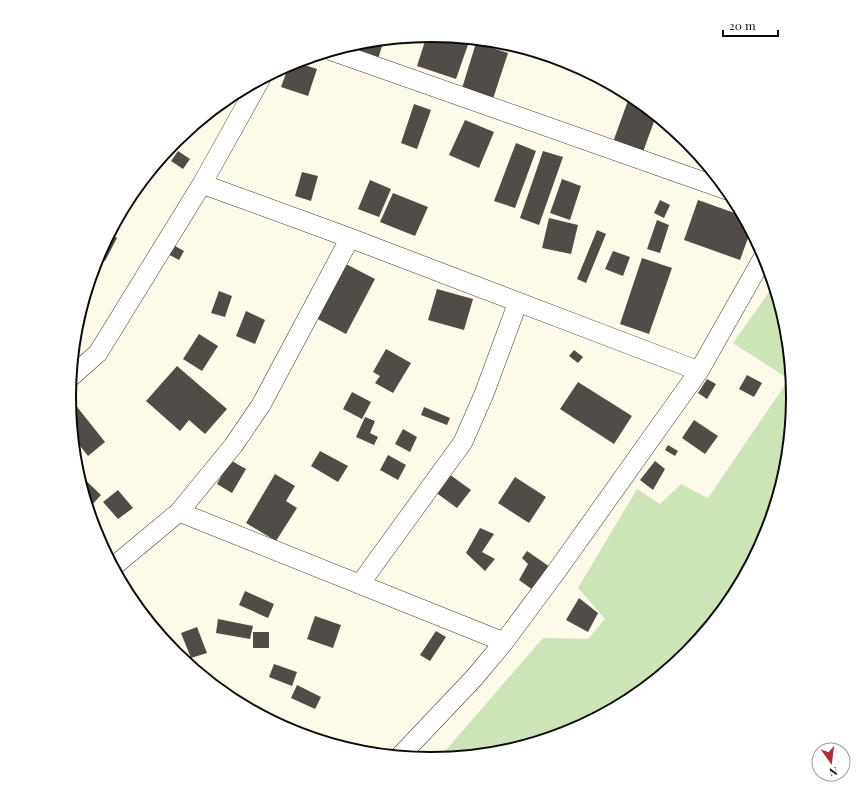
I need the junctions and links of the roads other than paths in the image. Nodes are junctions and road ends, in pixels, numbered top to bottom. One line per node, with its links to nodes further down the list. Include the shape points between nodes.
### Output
1 (340, 54): 4 (street)
2 (255, 90): 3 (street)
3 (202, 184): 5 (street); 9 (street, via 98,353)
4 (717, 186)
5 (350, 238): 7 (street); 10 (street, via 261,405 233,446)
6 (760, 263): 8 (street)
7 (518, 302): 8 (street); 12 (street, via 463,442)
8 (698, 370): 13 (street)
9 (77, 371)
10 (179, 512): 11 (street); 12 (street)
11 (118, 563)
12 (360, 584): 13 (street)
13 (504, 642): 14 (street, via 474,678)
14 (405, 751)

